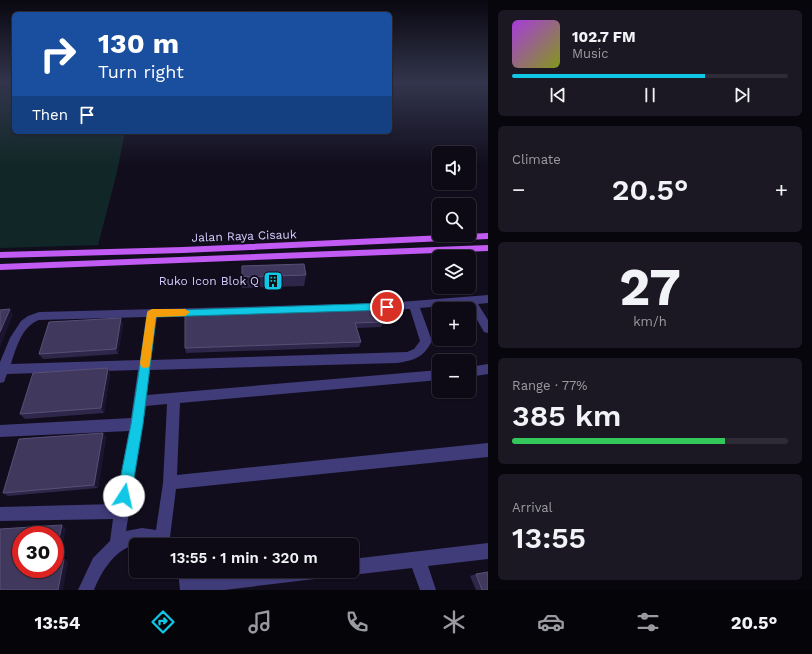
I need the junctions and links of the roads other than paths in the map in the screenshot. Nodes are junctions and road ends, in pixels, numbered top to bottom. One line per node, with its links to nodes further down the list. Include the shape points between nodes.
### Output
1 (488, 236): 3 (main road, Jalan Raya Cisauk, via 98,254)
2 (488, 248): 4 (main road, Jalan Raya Cisauk)
3 (0, 255)
4 (0, 267)
5 (488, 299): 6 (street)
6 (471, 301): 7 (street); 9 (street)
7 (414, 305): 8 (street); 10 (street, via 426,341 422,351 411,356)
8 (152, 313): 10 (street); 13 (street, via 33,316 20,328)
9 (488, 329)
10 (145, 364): 13 (street); 16 (street)
11 (488, 369): 12 (street)
12 (476, 371)
13 (2, 373)
14 (432, 376): 15 (street)
15 (174, 398): 16 (street); 20 (street)
16 (140, 401): 17 (street)
17 (137, 424): 18 (street); 21 (street)
18 (0, 431)
19 (488, 450): 20 (street)
20 (170, 483): 26 (street)
21 (121, 511): 22 (street); 27 (street)
22 (0, 514)
23 (129, 538): 27 (street)
24 (130, 538): 25 (street)
25 (154, 538)
26 (166, 538)
27 (117, 544): 33 (street, via 103,557)
28 (488, 551): 29 (street)
29 (418, 559): 30 (street); 34 (street)
30 (359, 566)
31 (234, 578): 32 (street)
32 (187, 582)
33 (86, 590)
34 (428, 590)

